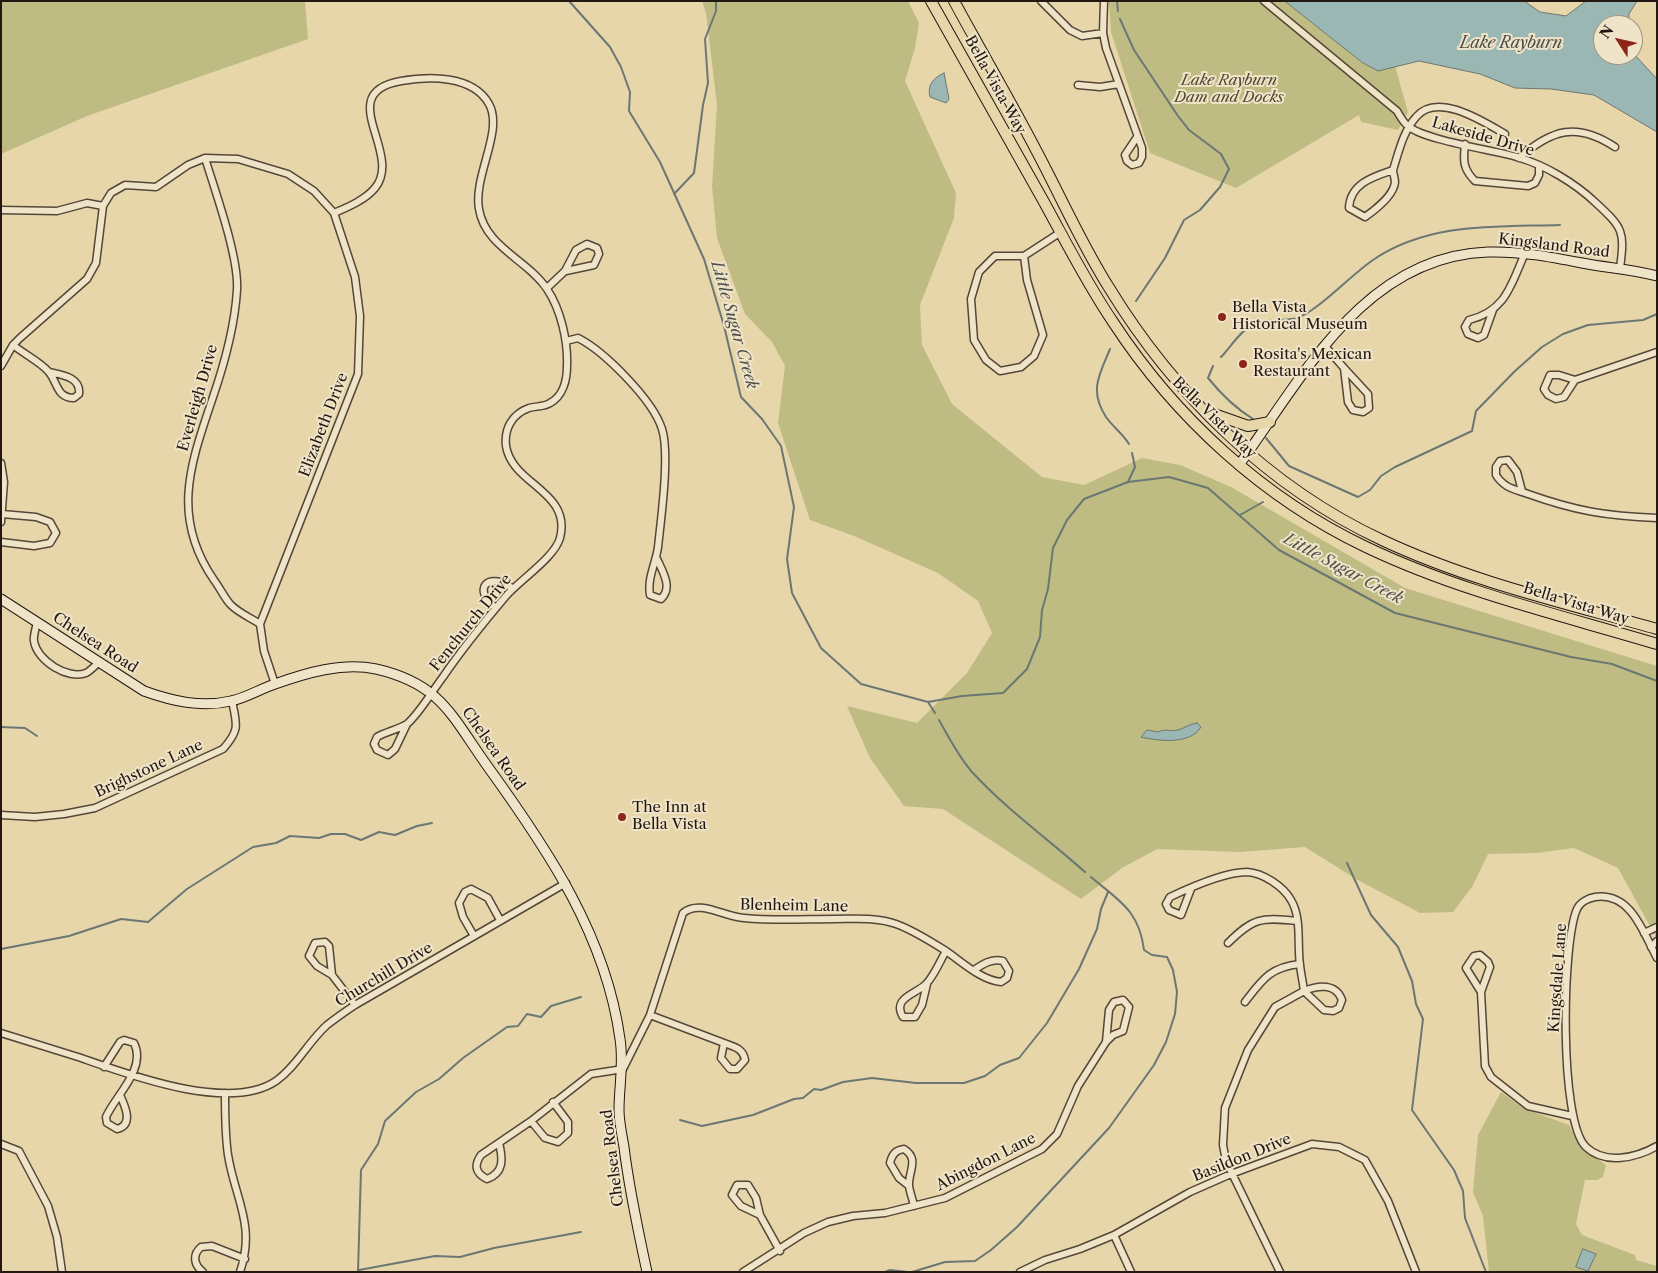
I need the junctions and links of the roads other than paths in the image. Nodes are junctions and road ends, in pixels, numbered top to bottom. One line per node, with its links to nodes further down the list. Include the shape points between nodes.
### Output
1 (931, 1): 21 (main road, Bella Vista Way)
2 (954, 1): 37 (main road, Bella Vista Way, via 1107,285 1154,353)
3 (1041, 1): 6 (street, via 1070,30 1082,36)
4 (1104, 1): 6 (street)
5 (1264, 1): 9 (street, Lakeside Drive, via 1397,111)
6 (1103, 33): 7 (street)
7 (1119, 84): 8 (street, via 1100,88); 11 (street)
8 (1078, 85)
9 (1409, 127): 10 (street, via 1423,110 1449,108 1476,117); 12 (street, Lakeside Drive, via 1430,136); 17 (street, via 1400,144)
10 (1505, 134)
11 (1137, 137)
12 (1465, 144): 15 (street, Lakeside Drive); 16 (street, via 1464,170 1475,181 1528,186 1535,183)
13 (1615, 147): 15 (street, via 1587,132 1571,131 1543,140)
14 (205, 158): 18 (street, via 156,188 126,185 111,194); 20 (street, Elizabeth Drive, via 252,162 288,174 314,191); 51 (street, Everleigh Drive, via 231,248 237,288 215,388 195,452 188,503 200,558 231,605)
15 (1519, 158): 16 (street, Lakeside Drive)
16 (1539, 166): 24 (street, Lakeside Drive, via 1577,187 1614,221 1624,241)
17 (1393, 170): 17 (street, via 1395,183 1392,191 1373,212 1365,217 1348,208 1349,197 1354,190 1374,176)
18 (103, 206): 19 (street, via 88,203 57,211); 31 (street, via 96,263 88,279)
19 (1, 210)
20 (334, 213): 27 (street, Fenchurch Drive, via 354,204 376,187 381,173 380,152 369,109 372,96 381,86 414,79 458,81 475,88 489,102 494,119 479,187 479,209 487,230 506,252); 51 (street, Elizabeth Drive, via 355,277 360,316 358,374)
21 (1061, 232): 23 (street); 41 (main road, Bella Vista Way, via 1134,354 1188,417)
22 (1526, 254): 24 (street, Kingsland Road); 28 (street, via 1507,294); 30 (street, Kingsland Road, via 1487,252 1447,258 1424,266 1380,291)
23 (1024, 256): 23 (street, via 995,256 979,272 971,299 974,340 986,360 1000,371 1021,368 1034,356 1043,335 1027,280)
24 (1620, 268): 26 (street, Kingsland Road)
25 (565, 271): 25 (street, via 594,265 599,254 596,248 587,244 576,250); 27 (street)
26 (1657, 276)
27 (547, 288): 29 (street, Fenchurch Drive, via 559,314)
28 (1493, 310): 28 (street, via 1469,320 1465,327 1468,334 1478,338 1484,335)
29 (566, 341): 46 (street, via 578,338 605,356 651,409 662,429 664,460); 47 (street, Fenchurch Drive, via 567,374 559,396 549,404 519,413 510,421 506,433 508,452 518,467 552,499 562,524 560,540 550,554)
30 (1324, 345): 34 (street); 38 (street, Kingsland Road)
31 (13, 346): 33 (street); 35 (street)
32 (1657, 352): 36 (street)
33 (1, 366)
34 (1344, 368): 34 (street, via 1368,394 1369,408 1364,412 1353,410 1348,402)
35 (49, 372): 35 (street, via 58,391 67,398 79,394 80,387 75,380)
36 (1575, 380): 36 (street, via 1550,375 1544,389 1556,399 1564,397)
37 (1203, 410): 38 (main road, via 1248,426); 39 (main road, Bella Vista Way)
38 (1270, 422): 39 (street, Kingsland Road)
39 (1248, 452): 41 (street, Kingsland Road); 52 (main road, Bella Vista Way, via 1331,514 1381,540 1460,572)
40 (1, 463): 43 (street, via 4,482)
41 (1239, 465): 53 (main road, Bella Vista Way, via 1324,524 1365,547 1416,569)
42 (1522, 491): 42 (street, via 1514,466 1508,460 1500,461 1496,466 1500,483); 44 (street, via 1602,515)
43 (2, 518): 45 (street, via 36,517 50,522 56,533 50,543 34,546)
44 (1657, 518)
45 (1, 542)
46 (657, 559): 46 (street, via 667,588 661,599 650,595 649,588)
47 (512, 588): 49 (street, Fenchurch Drive); 49 (street, via 501,580 493,580 486,585 486,600)
48 (1, 599): 50 (street, Chelsea Road)
49 (496, 608): 56 (street, Fenchurch Drive)
50 (37, 622): 54 (street, Chelsea Road); 54 (street, via 34,641 39,653 54,667 71,674 86,673)
51 (260, 624): 55 (street, Elizabeth Drive, via 264,651)
52 (1657, 629)
53 (1657, 644)
54 (98, 663): 57 (street, Chelsea Road, via 144,691 169,701 204,704)
55 (275, 684): 56 (street, Chelsea Road, via 342,666 374,669); 57 (street, Chelsea Road)
56 (432, 692): 58 (street, Fenchurch Drive); 60 (street, Chelsea Road, via 519,809)
57 (232, 701): 59 (street, Brighstone Lane, via 237,724 235,736 223,750 95,808 35,817)
58 (406, 724): 58 (street, via 377,737 376,750 388,755 395,749)
59 (1, 815)
60 (566, 883): 62 (street, Churchill Drive); 85 (street, Chelsea Road, via 595,945 610,991)
61 (1191, 889): 63 (street, via 1246,872 1261,875 1279,886 1292,900)
62 (500, 920): 66 (street, Churchill Drive); 66 (street, via 488,898 471,889 465,892 459,903)
63 (1297, 921): 68 (street, via 1274,918 1254,921); 72 (street)
64 (1657, 927): 65 (street)
65 (1644, 933): 69 (street, Kingsdale Lane); 90 (street, Kingsdale Lane, via 1634,914 1622,902 1606,895 1589,898 1578,908 1569,958 1565,1024)
66 (474, 936): 79 (street, Churchill Drive)
67 (1657, 942): 69 (street)
68 (1228, 944)
69 (1651, 946): 71 (street, Kingsdale Lane)
70 (946, 951): 73 (street, Blenheim Lane); 75 (street); 80 (street, Blenheim Lane, via 894,923 871,919 734,918 691,907 683,913 678,926)
71 (1657, 958)
72 (1300, 964): 76 (street); 78 (street, via 1284,966 1265,976)
73 (974, 970): 73 (street, Blenheim Lane, via 1002,982 1009,971 997,959)
74 (332, 976): 74 (street, via 329,946 325,942 315,943 309,956); 79 (street)
75 (927, 984): 75 (street, via 904,999 899,1011 903,1017 915,1017 918,1013)
76 (1304, 991): 76 (street, via 1316,986 1334,989 1342,1000 1333,1012 1324,1010); 95 (street, via 1275,1007 1260,1027 1238,1074 1225,1108 1223,1126 1222,1145)
77 (1481, 992): 77 (street, via 1466,968 1474,956 1480,955 1490,967); 90 (street, via 1485,1066 1491,1077 1528,1106)
78 (1245, 1002)
79 (355, 1005): 87 (street, Churchill Drive, via 326,1026 275,1082 253,1091)
80 (650, 1015): 83 (street); 85 (street, Blenheim Lane)
81 (1, 1033): 84 (street, Churchill Drive)
82 (1106, 1042): 82 (street, Abingdon Lane, via 1109,1010 1114,1002 1122,1000 1129,1007 1123,1031); 97 (street, Abingdon Lane, via 1078,1086 1057,1134 1049,1143 970,1187)
83 (724, 1043): 83 (street, via 721,1058 730,1069 737,1069 745,1060 744,1053)
84 (104, 1067): 86 (street, Churchill Drive); 86 (street, via 116,1046 124,1040 130,1041 137,1049)
85 (623, 1069): 89 (street, via 591,1074); 105 (street, Chelsea Road, via 619,1110 630,1196)
86 (132, 1075): 87 (street, Churchill Drive, via 196,1091); 88 (street)
87 (226, 1093): 101 (street, via 228,1155 247,1229)
88 (120, 1095): 88 (street, via 106,1117 107,1124 117,1129 126,1123 127,1116)
89 (553, 1102): 91 (street); 91 (street, via 568,1122 568,1133 558,1142 545,1138)
90 (1572, 1116): 94 (street, Kingsdale Lane, via 1576,1133 1585,1147 1598,1156 1625,1158)
91 (531, 1121): 92 (street)
92 (499, 1143): 92 (street, via 476,1161 478,1173 486,1179 498,1174 501,1168 503,1159)
93 (1, 1144): 102 (street, via 19,1151 48,1206)
94 (1657, 1146)
95 (1231, 1174): 99 (street, Basildon Drive, via 1190,1192); 109 (street); 110 (street, Basildon Drive, via 1312,1144 1350,1151 1365,1160 1375,1176 1402,1232)
96 (909, 1186): 96 (street, via 914,1167 909,1152 904,1148 892,1157 890,1163 899,1178); 97 (street)
97 (914, 1206): 100 (street, Abingdon Lane, via 828,1222 804,1233)
98 (760, 1215): 98 (street, via 756,1198 748,1185 737,1185 732,1195 734,1200); 100 (street)
99 (1114, 1235): 107 (street, Basildon Drive); 108 (street)
100 (780, 1251): 106 (street, Abingdon Lane)
101 (244, 1259): 103 (street, via 212,1246 201,1247 194,1260); 104 (street)
102 (62, 1272)
103 (203, 1272)
104 (240, 1272)
105 (647, 1272)
106 (744, 1272)
107 (1020, 1272)
108 (1131, 1272)
109 (1280, 1272)
110 (1416, 1272)

